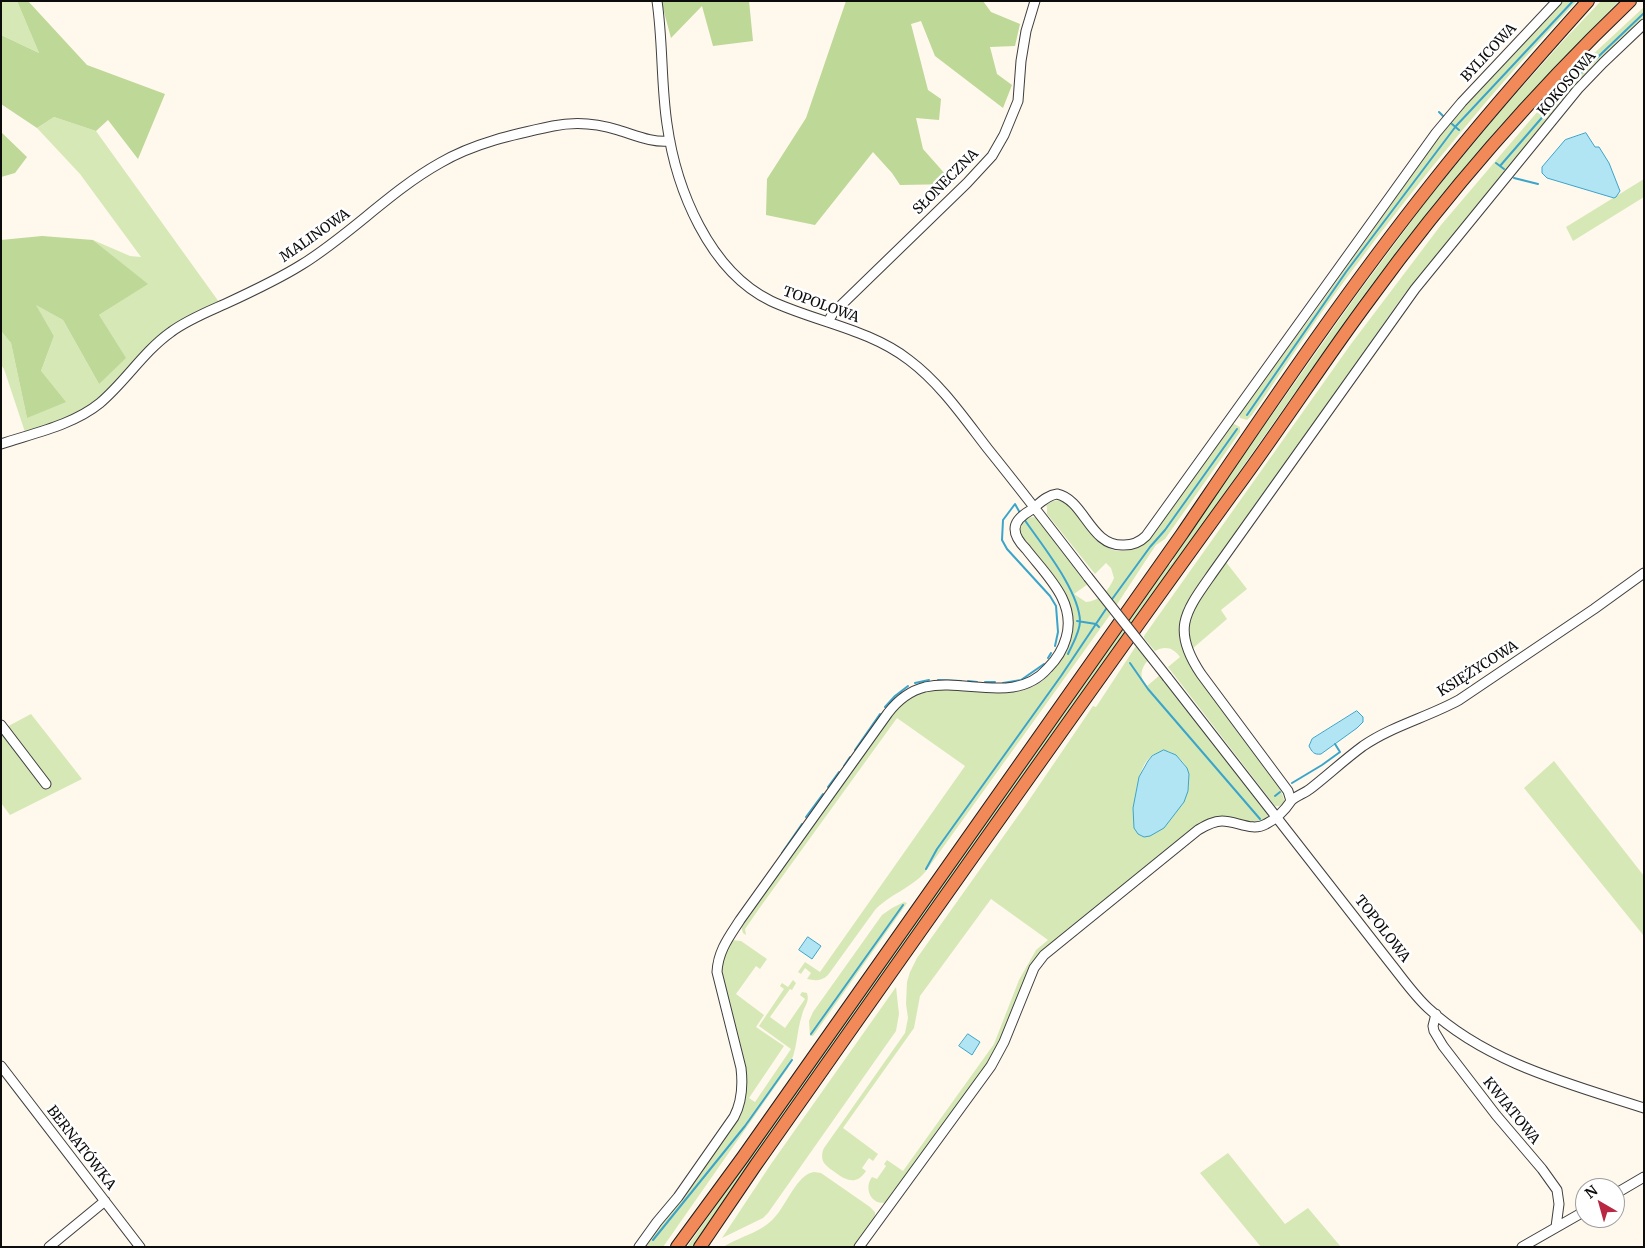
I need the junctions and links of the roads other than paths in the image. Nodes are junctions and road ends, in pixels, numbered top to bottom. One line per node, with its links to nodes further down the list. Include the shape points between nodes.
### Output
1 (657, 1): 7 (street, TOPOLOWA)
2 (1035, 1): 8 (street, SŁONECZNA, via 1026,31 1018,101 992,156 833,313)
3 (1557, 1): 10 (street, BYLICOWA, via 1444,122 1146,536 1127,545 1108,542 1068,499 1060,495 1052,495)
4 (1588, 1): 27 (highway, via 1437,177 1351,292)
5 (1630, 1): 28 (highway, via 1479,160 1370,298)
6 (1644, 24): 14 (street, KOKOSOWA, via 1586,80 1397,313 1188,610 1184,634 1190,656 1288,791)
7 (670, 141): 8 (street, TOPOLOWA, via 695,217 730,271 770,301); 9 (street, MALINOWA, via 655,141 600,125 572,123 506,138 458,154 416,178 302,264 178,326 91,409 62,423)
8 (828, 322): 10 (street, TOPOLOWA, via 882,344 917,366 951,401)
9 (1, 444)
10 (1034, 508): 15 (street, TOPOLOWA, bridge); 26 (street, via 1018,520 1015,532 1064,600 1068,626 1060,651 1046,670 1020,686 931,686 914,690 901,698 740,920 722,949 717,972 741,1068 740,1106)
11 (1644, 573): 14 (street, KSIĘŻYCOWA, via 1459,700 1370,742)
12 (1, 725): 13 (street)
13 (46, 784)
14 (1291, 800): 15 (street, KSIĘŻYCOWA)
15 (1276, 817): 16 (street, TOPOLOWA, via 1391,964); 29 (street, via 1259,827 1222,821 1204,827 1044,956 1034,968 991,1066)
16 (1436, 1014): 18 (street, TOPOLOWA, via 1470,1039 1518,1064); 23 (street, KWIATOWA, via 1432,1026 1443,1046 1557,1190)
17 (1, 1066): 21 (street, BERNATÓWKA)
18 (1644, 1108)
19 (1644, 1177): 20 (street)
20 (1625, 1188)
21 (105, 1201): 24 (street); 25 (street, BERNATÓWKA)
22 (1575, 1217): 23 (street)
23 (1556, 1227): 30 (street)
24 (49, 1247)
25 (140, 1247)
26 (639, 1247)
27 (677, 1247)
28 (700, 1247)
29 (859, 1247)
30 (1522, 1247)

